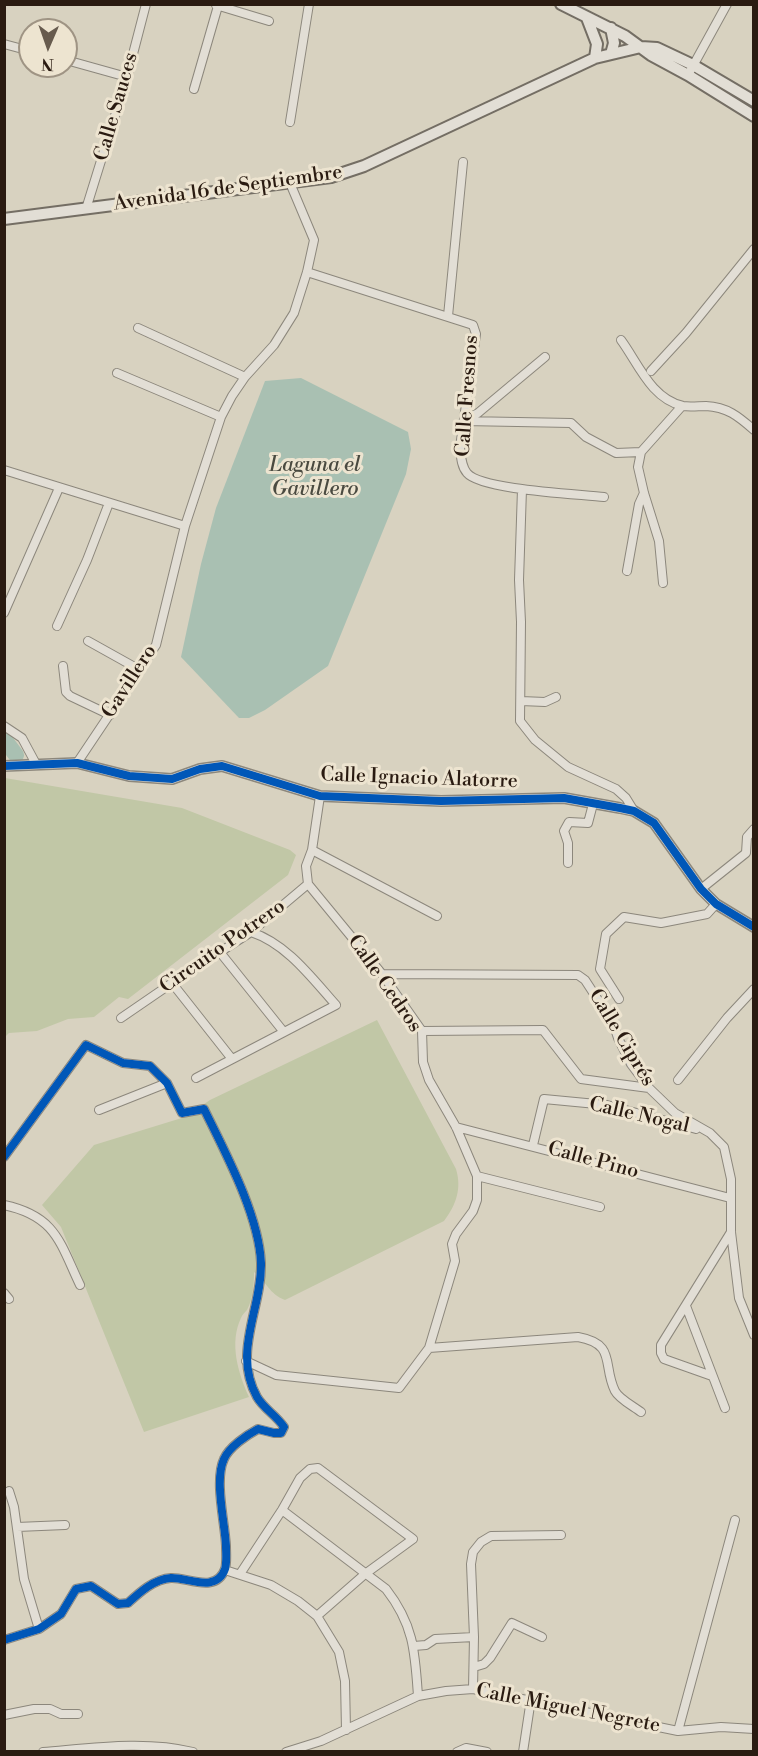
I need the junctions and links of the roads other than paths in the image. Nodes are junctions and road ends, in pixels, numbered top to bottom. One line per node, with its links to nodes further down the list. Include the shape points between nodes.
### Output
1 (146, 4): 14 (street, Calle Sauces)
2 (309, 4): 18 (street)
3 (561, 4): 6 (main road)
4 (727, 4): 13 (street)
5 (216, 5): 7 (street); 15 (street)
6 (587, 18): 8 (main road); 11 (main road, via 597,44)
7 (269, 21)
8 (611, 28): 9 (main road); 10 (main road)
9 (641, 47): 10 (main road, Avenida 16 de Septiembre); 13 (main road, via 657,48)
10 (611, 54): 11 (main road, Avenida 16 de Septiembre)
11 (596, 58): 20 (main road, Avenida 16 de Septiembre, via 364,166 331,177)
12 (78, 63): 14 (street)
13 (690, 70): 16 (main road); 17 (main road)
14 (127, 77): 21 (street, Calle Sauces)
15 (195, 89)
16 (753, 101)
17 (753, 116)
18 (290, 122)
19 (463, 162): 25 (street)
20 (290, 183): 21 (main road, Avenida 16 de Septiembre); 24 (street, Gavillero, via 314,240)
21 (86, 209): 22 (main road, Avenida 16 de Septiembre)
22 (4, 219)
23 (753, 249): 29 (street)
24 (307, 272): 25 (street, Calle Fresnos); 31 (street, Gavillero, via 294,313 274,345)
25 (448, 316): 34 (street, Calle Fresnos, via 476,329)
26 (138, 328): 31 (street)
27 (621, 340): 32 (street, via 643,376 664,397)
28 (545, 357): 34 (street)
29 (651, 371)
30 (117, 373): 33 (street)
31 (245, 377): 33 (street, Gavillero)
32 (682, 406): 35 (street, via 726,408); 36 (street)
33 (221, 417): 43 (street, Gavillero)
34 (464, 421): 36 (street, via 571,423 586,437 616,453); 39 (street, Calle Fresnos, via 460,447 466,473 483,482)
35 (753, 430)
36 (641, 452): 40 (street, via 638,467)
37 (5, 471): 38 (street)
38 (59, 488): 42 (street); 46 (street)
39 (522, 489): 41 (street, Calle Fresnos); 52 (street)
40 (644, 493): 44 (street); 45 (street, via 659,541)
41 (604, 497)
42 (109, 503): 43 (street); 47 (street)
43 (185, 525): 50 (street, Gavillero, via 159,637)
44 (627, 571)
45 (663, 583)
46 (4, 613)
47 (57, 626)
48 (88, 641): 50 (street)
49 (63, 666): 53 (street, via 66,692)
50 (140, 670): 53 (street, Gavillero)
51 (556, 697): 52 (street, via 545,702)
52 (521, 701): 60 (street, via 520,721 535,740 568,767 616,789)
53 (110, 715): 55 (street, Gavillero)
54 (4, 726): 56 (street, via 22,738)
55 (77, 763): 56 (street, Calle Ignacio Alatorre); 58 (street, Calle Ignacio Alatorre, via 129,776 172,779 222,766)
56 (36, 764): 57 (street, Calle Ignacio Alatorre)
57 (4, 766)
58 (320, 796): 59 (street, Calle Ignacio Alatorre, via 441,801 564,798); 62 (street)
59 (593, 804): 60 (street, Calle Ignacio Alatorre); 63 (street, via 588,823 569,822 564,831)
60 (634, 811): 65 (street, Calle Ignacio Alatorre, via 654,823)
61 (753, 829): 65 (street, via 747,837 746,853)
62 (312, 850): 64 (street, via 306,866); 67 (street)
63 (568, 863)
64 (308, 884): 69 (street, Circuito Potrero); 71 (street, Calle Cedros)
65 (701, 889): 66 (street, Calle Ignacio Alatorre)
66 (716, 904): 68 (street, Calle Ignacio Alatorre); 74 (street, via 708,914 661,923 624,917 606,934 600,969)
67 (437, 915)
68 (753, 927)
69 (251, 932): 70 (street, Circuito Potrero); 76 (street, via 267,937 295,959 336,1005)
70 (219, 951): 72 (street, Circuito Potrero); 76 (street)
71 (382, 974): 77 (street, Calle Cedros); 82 (street, Calle Ciprés, via 578,975 614,1023 623,1049)
72 (172, 983): 75 (street, Circuito Potrero); 78 (street)
73 (753, 989): 80 (street)
74 (619, 999)
75 (121, 1018)
76 (283, 1031): 78 (street)
77 (422, 1031): 82 (street, Calle Nogal, via 543,1030 581,1079); 84 (street, Calle Cedros, via 423,1062 429,1080)
78 (232, 1059): 79 (street)
79 (196, 1078)
80 (678, 1080)
81 (167, 1083): 83 (street); 87 (street, via 150,1066 123,1063 86,1045); 97 (street, via 182,1113 204,1109 234,1171 257,1235 261,1263)
82 (649, 1088): 85 (street, Calle Ciprés, via 675,1113)
83 (99, 1110)
84 (456, 1127): 86 (street, Calle Pino); 88 (street, Calle Cedros)
85 (710, 1133): 86 (street, Calle Nogal, via 607,1106 544,1099); 89 (street, Calle Ciprés, via 724,1148 729,1163)
86 (533, 1145): 89 (street, Calle Pino)
87 (4, 1156)
88 (477, 1176): 91 (street); 96 (street, via 477,1200 452,1244 454,1261)
89 (730, 1198): 92 (street, Calle Ciprés)
90 (4, 1205): 93 (street, via 31,1212 48,1224)
91 (600, 1207)
92 (731, 1232): 94 (street); 95 (street, Calle Ciprés, via 739,1298)
93 (80, 1286)
94 (686, 1306): 98 (street); 98 (street, via 665,1337 661,1353 670,1363)
95 (753, 1335)
96 (429, 1348): 97 (street, via 403,1385 394,1389 276,1375); 100 (street, via 578,1337 594,1340 606,1353 616,1394)
97 (246, 1360): 107 (street, via 255,1395 284,1427 281,1433 258,1429 244,1437 224,1459 221,1480)
98 (712, 1376): 99 (street)
99 (725, 1408)
100 (641, 1412)
101 (9, 1491): 105 (street)
102 (282, 1510): 108 (street); 109 (street); 109 (street, via 300,1478 310,1469 318,1468 413,1539)
103 (735, 1520): 124 (street)
104 (65, 1525): 105 (street)
105 (17, 1527): 111 (street, via 24,1579)
106 (561, 1535): 112 (street, via 491,1536 481,1542 473,1552 471,1564)
107 (225, 1570): 108 (street); 111 (street, via 219,1578 206,1583 171,1578 145,1588 128,1603 118,1604 92,1586 76,1589 61,1614)
108 (240, 1574): 110 (street, via 271,1585)
109 (365, 1574): 110 (street); 115 (street, via 386,1589 399,1605)
110 (317, 1616): 123 (street, via 339,1652 345,1681)
111 (39, 1629): 114 (street)
112 (474, 1636): 115 (street, via 435,1639); 116 (street)
113 (542, 1637): 116 (street, via 512,1623 490,1658)
114 (4, 1640)
115 (414, 1646): 118 (street)
116 (474, 1667): 117 (street)
117 (473, 1689): 118 (street, Calle Miguel Negrete); 119 (street, Calle Miguel Negrete)
118 (418, 1696): 123 (street, Calle Miguel Negrete)
119 (531, 1700): 124 (street, Calle Miguel Negrete); 130 (street)
120 (78, 1714): 121 (street, via 34,1709)
121 (4, 1715)
122 (753, 1729): 124 (street, Calle Miguel Negrete)
123 (346, 1730): 127 (street, Calle Miguel Negrete)
124 (678, 1731)
125 (43, 1752): 126 (street, via 168,1746)
126 (193, 1752)
127 (286, 1752)
128 (457, 1752): 129 (street, via 466,1748)
129 (488, 1752)
130 (523, 1752)

